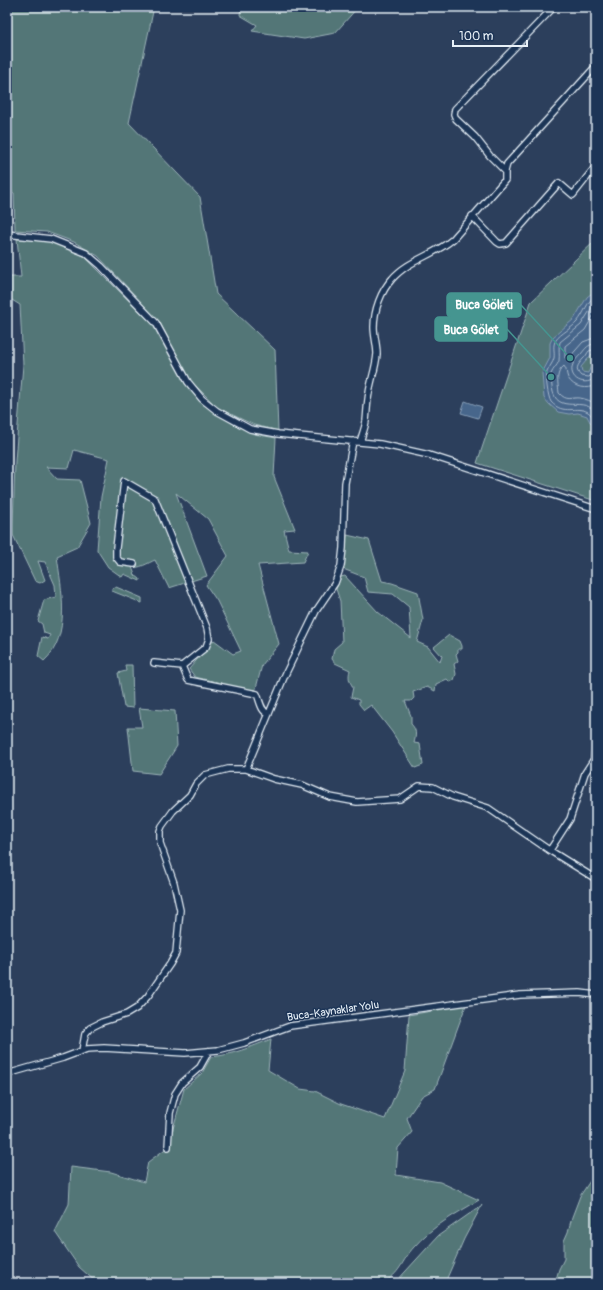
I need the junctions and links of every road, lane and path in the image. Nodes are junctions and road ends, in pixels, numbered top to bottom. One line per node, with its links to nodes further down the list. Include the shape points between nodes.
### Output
1 (552, 10): 4 (street, via 454,112 456,119)
2 (596, 66): 4 (street, via 507,164)
3 (596, 166): 5 (street, via 573,195 559,183 504,244 497,242)
4 (505, 171): 5 (street, via 505,180)
5 (472, 216): 8 (street, via 444,247 405,267 393,277 380,297 374,327 377,355 366,422)
6 (7, 234): 7 (street, via 51,239 86,253 156,323 188,382 202,399 217,411 250,429)
7 (353, 441): 8 (street); 13 (street, via 345,483 341,566 335,583 316,611)
8 (360, 442): 9 (street, via 429,455)
9 (596, 509)
10 (134, 564): 12 (street, via 120,562 116,557 124,481 155,499 207,628 209,639 206,647)
11 (154, 663): 12 (street)
12 (182, 666): 13 (street, via 188,680 257,694 263,710)
13 (269, 714): 15 (street)
14 (596, 739): 16 (street, via 594,759 585,773 570,819)
15 (246, 769): 16 (street, via 302,785 330,797 357,802 400,799 419,786 433,788 488,808); 19 (street, via 228,769 205,775 196,784 190,796 162,826 160,843 180,910 176,953 148,996 137,1008 90,1028 85,1034)
16 (550, 850): 17 (street)
17 (596, 880)
18 (596, 995): 20 (street, Buca-Kaynaklar Yolu, via 520,995 290,1026 244,1043)
19 (82, 1051): 20 (street, Buca-Kaynaklar Yolu, via 104,1048 185,1053); 21 (street, Buca-Kaynaklar Yolu)
20 (209, 1051): 22 (street, via 200,1067 182,1083 175,1094 170,1113)
21 (7, 1074)
22 (168, 1147)

